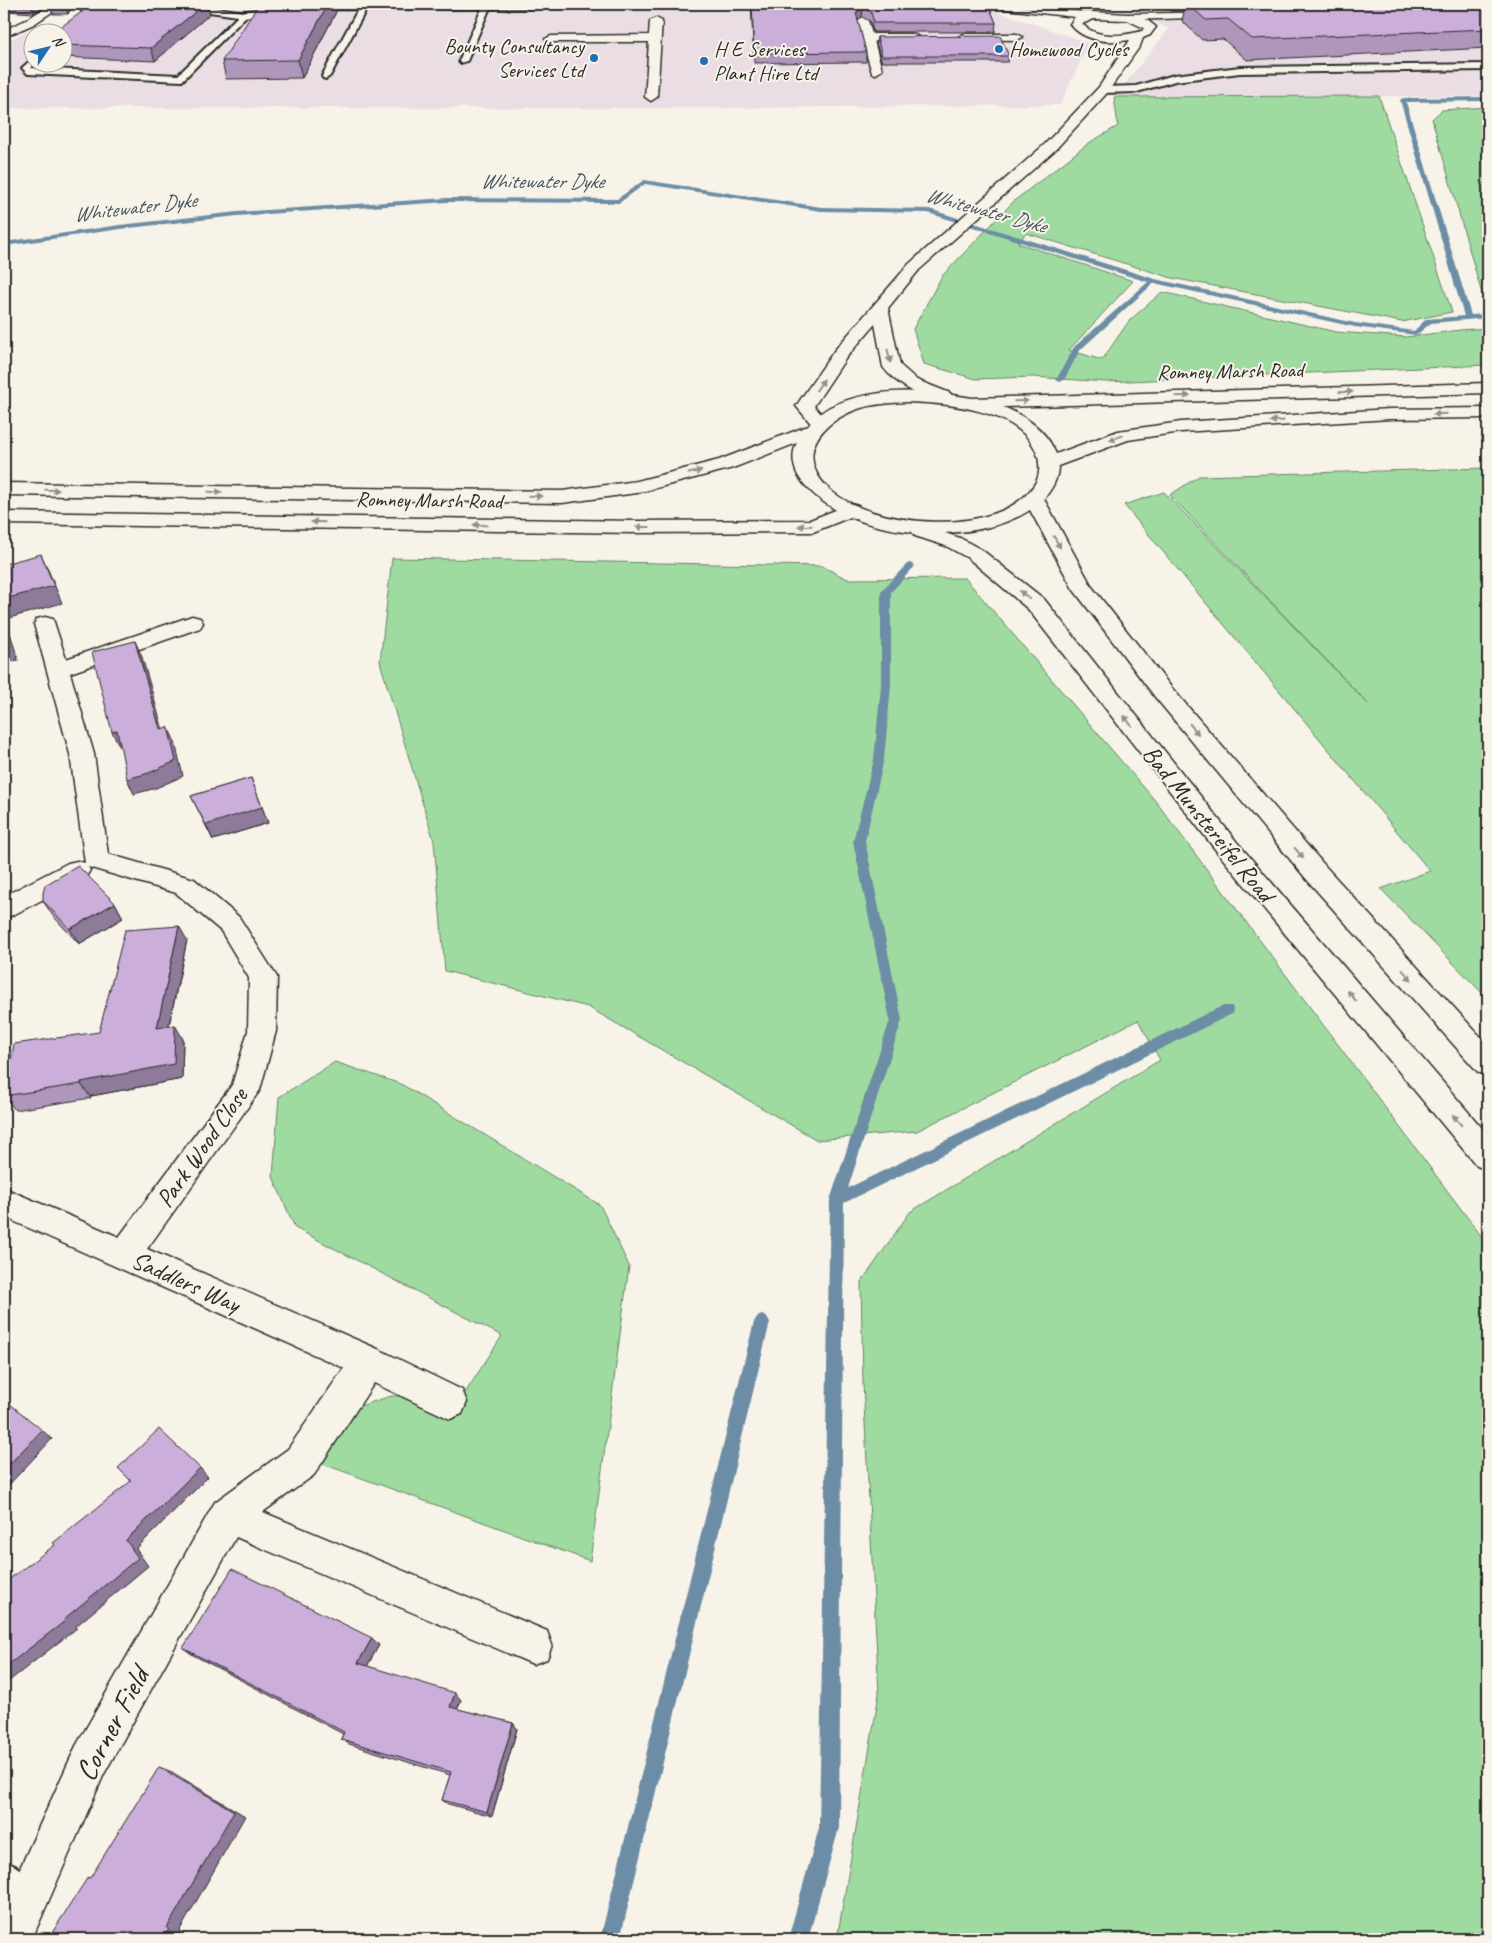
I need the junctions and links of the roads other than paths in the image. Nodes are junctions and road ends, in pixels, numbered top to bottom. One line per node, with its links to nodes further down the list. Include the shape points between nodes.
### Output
1 (58, 4): 19 (street)
2 (194, 4): 12 (lane, via 191,7)
3 (556, 4): 7 (street); 8 (street)
4 (687, 4): 8 (street)
5 (437, 5): 6 (street); 10 (street)
6 (472, 5): 7 (street)
7 (487, 5): 29 (lane)
8 (658, 5): 25 (street)
9 (1002, 5): 14 (street); 18 (street)
10 (364, 6): 12 (street, via 296,7); 33 (lane)
11 (861, 6): 26 (street)
12 (244, 14): 32 (lane, via 180,79)
13 (1234, 14): 15 (street)
14 (1091, 16): 16 (street); 18 (street, via 1080,19 1076,24)
15 (1195, 16): 16 (street); 17 (street)
16 (1128, 17): 17 (street)
17 (1150, 27): 21 (street)
18 (1080, 30): 20 (street)
19 (4, 34)
20 (1095, 36): 21 (street); 28 (street, via 1107,42)
21 (1138, 36): 28 (street, via 1134,46)
22 (927, 37): 26 (street)
23 (957, 37): 24 (street)
24 (1017, 37)
25 (655, 38): 27 (street); 35 (street)
26 (867, 38): 31 (street)
27 (551, 39)
28 (1116, 57): 34 (street)
29 (463, 61)
30 (1488, 67): 34 (lane, via 1240,70 1174,78 1137,89)
31 (876, 70)
32 (47, 72)
33 (326, 76)
34 (1103, 90): 36 (street, via 1050,147 914,267)
35 (651, 97)
36 (880, 308): 38 (street, one-way to 38, via 892,367 911,384); 41 (street, one-way to 36, via 805,406 840,355)
37 (1488, 388): 39 (street, Romney Marsh Road, one-way to 37)
38 (944, 397): 39 (street); 41 (street, Romney Marsh Road, via 880,398 852,405 828,416)
39 (972, 403): 42 (street, via 1002,413 1026,427 1042,444)
40 (1488, 413): 42 (street, Romney Marsh Road, one-way to 42, via 1390,414 1181,427 1124,435)
41 (816, 427): 43 (street, Romney Marsh Road, one-way to 41, via 562,497 637,487 726,464); 45 (street, via 802,451 805,472 822,493)
42 (1050, 463): 44 (street, via 1047,482)
43 (4, 489)
44 (1034, 500): 47 (street, via 1010,514 979,523 942,528); 53 (street, Bad Munstereifel Road, one-way to 53, via 1083,589 1163,692 1317,874)
45 (851, 510): 46 (street, Romney Marsh Road, one-way to 46, via 813,526 636,527); 47 (street)
46 (4, 518)
47 (903, 525): 54 (street, Bad Munstereifel Road, one-way to 47, via 1227,847 1036,604 975,554 953,542)
48 (192, 623): 50 (street)
49 (45, 624): 50 (street)
50 (58, 669): 51 (street, via 82,754)
51 (96, 860): 52 (street); 56 (street, Park Wood Close, via 185,886 230,924 263,977 262,1031 245,1090)
52 (4, 908)
53 (1488, 1064)
54 (1488, 1157)
55 (4, 1202): 56 (street, Saddlers Way)
56 (125, 1254): 57 (street, Saddlers Way)
57 (368, 1362): 58 (street, Saddlers Way); 59 (street, Corner Field, via 301,1462)
58 (450, 1402)
59 (228, 1515): 60 (street); 61 (street, Corner Field)
60 (533, 1645)
61 (17, 1886): 62 (street, Corner Field)
62 (10, 1939)

